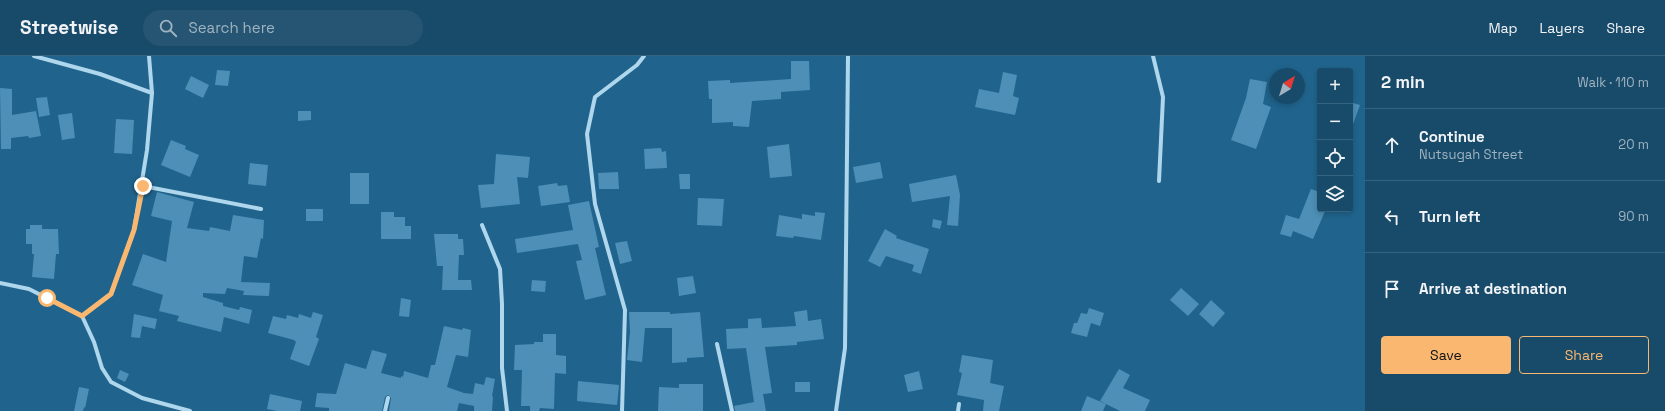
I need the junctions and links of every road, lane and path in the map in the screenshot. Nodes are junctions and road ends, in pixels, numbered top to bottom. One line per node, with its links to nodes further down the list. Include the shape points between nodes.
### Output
1 (34, 56): 6 (street, via 100,74)
2 (149, 56): 6 (street)
3 (644, 56): 19 (street, via 637,65 595,97 587,134 595,204 625,310)
4 (848, 56): 21 (street, via 845,348)
5 (1153, 56): 7 (street, via 1163,97)
6 (152, 93): 8 (street)
7 (1159, 181)
8 (143, 186): 9 (street); 12 (street, via 134,230 111,294)
9 (261, 209)
10 (482, 225): 18 (street, via 500,269 502,368)
11 (0, 283): 12 (street, via 29,289)
12 (82, 316): 16 (street, via 102,368 111,382 142,398)
13 (717, 344): 20 (street)
14 (388, 398): 17 (street)
15 (958, 404): 22 (street)
16 (190, 411)
17 (385, 411)
18 (507, 411)
19 (622, 411)
20 (732, 411)
21 (836, 411)
22 (958, 411)

